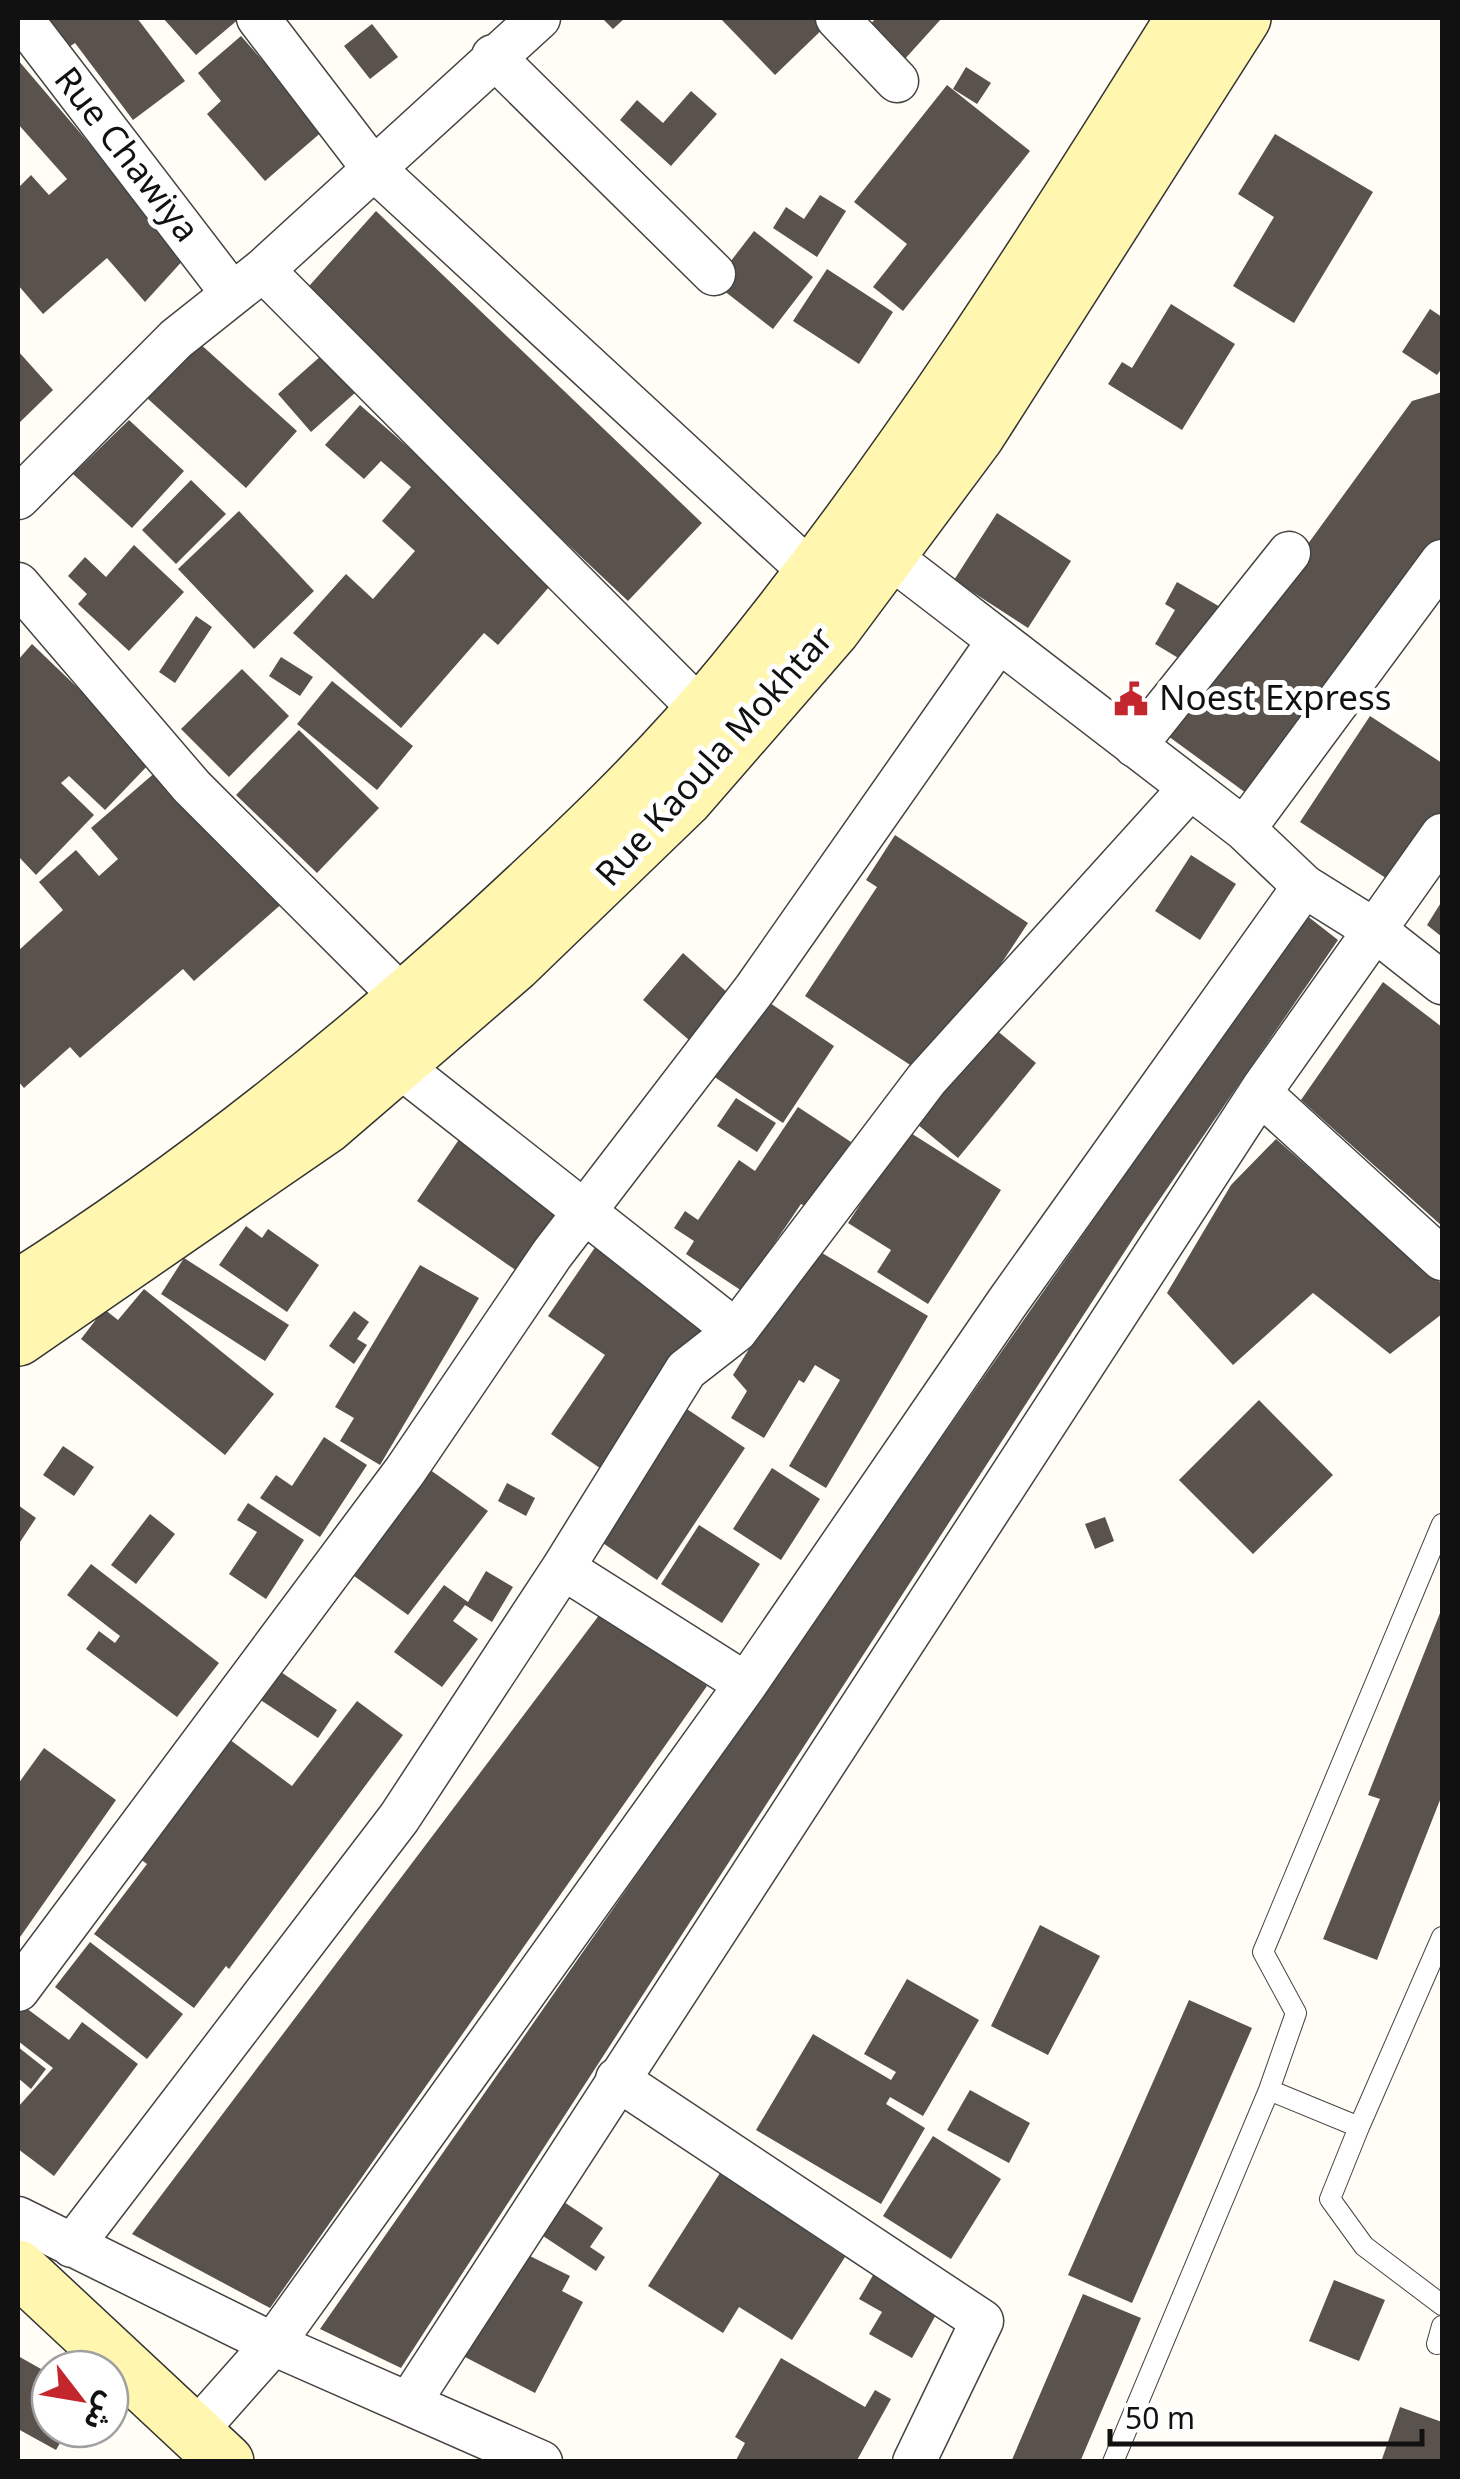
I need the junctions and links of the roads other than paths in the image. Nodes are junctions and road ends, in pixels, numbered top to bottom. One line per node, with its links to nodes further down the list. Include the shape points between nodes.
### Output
1 (21, 18): 11 (street, Rue Chawiya)
2 (258, 18): 9 (street)
3 (538, 18): 7 (street)
4 (837, 18): 8 (street)
5 (1184, 18): 16 (main road, Rue Kaoula Mokhtar, via 939,402)
6 (1243, 18): 14 (main road, Rue Kaoula Mokhtar, via 1042,337)
7 (493, 56): 9 (street); 10 (street)
8 (896, 81)
9 (372, 167): 11 (street); 16 (street)
10 (714, 274)
11 (247, 281): 12 (street, via 176,339); 19 (street, Rue Chawiya)
12 (18, 498)
13 (1290, 553): 20 (street)
14 (889, 556): 18 (street); 28 (main road, Rue Kaoula Mokhtar, via 762,716 685,799 575,908)
15 (1442, 561): 22 (street)
16 (813, 574): 19 (main road, Rue Kaoula Mokhtar)
17 (18, 584): 27 (street, via 192,787)
18 (997, 642): 20 (street); 30 (street, via 755,989)
19 (702, 710): 27 (main road, Rue Kaoula Mokhtar, via 574,844)
20 (1135, 746): 21 (street)
21 (1190, 788): 22 (street); 33 (street, via 926,1080)
22 (1244, 829): 24 (street)
23 (1442, 836): 25 (street)
24 (1304, 886): 25 (street); 37 (street)
25 (1376, 932): 26 (street); 29 (street)
26 (1442, 983)
27 (404, 999): 32 (main road, Rue Kaoula Mokhtar, via 180,1180)
28 (398, 1065): 30 (street); 34 (main road, Rue Kaoula Mokhtar, via 291,1154)
29 (1260, 1094): 31 (street); 40 (street)
30 (582, 1214): 33 (street); 39 (street, via 405,1470)
31 (1442, 1258)
32 (18, 1288)
33 (736, 1331): 36 (street, via 686,1370)
34 (18, 1338)
35 (1442, 1524): 41 (lane, via 1263,1952 1296,2014)
36 (564, 1568): 37 (street); 44 (street, via 399,1818)
37 (746, 1684): 47 (street)
38 (1442, 1937): 42 (lane)
39 (18, 1990)
40 (617, 2080): 48 (street); 51 (street, via 982,2321)
41 (1269, 2090): 42 (lane); 52 (lane)
42 (1359, 2127): 46 (lane, via 1330,2199 1364,2246)
43 (18, 2218): 44 (street)
44 (72, 2246): 47 (street)
45 (18, 2268): 49 (main road)
46 (1442, 2306)
47 (273, 2344): 48 (street); 49 (street)
48 (409, 2403): 50 (street)
49 (211, 2447)
50 (541, 2462)
51 (914, 2462)
52 (1113, 2462)

